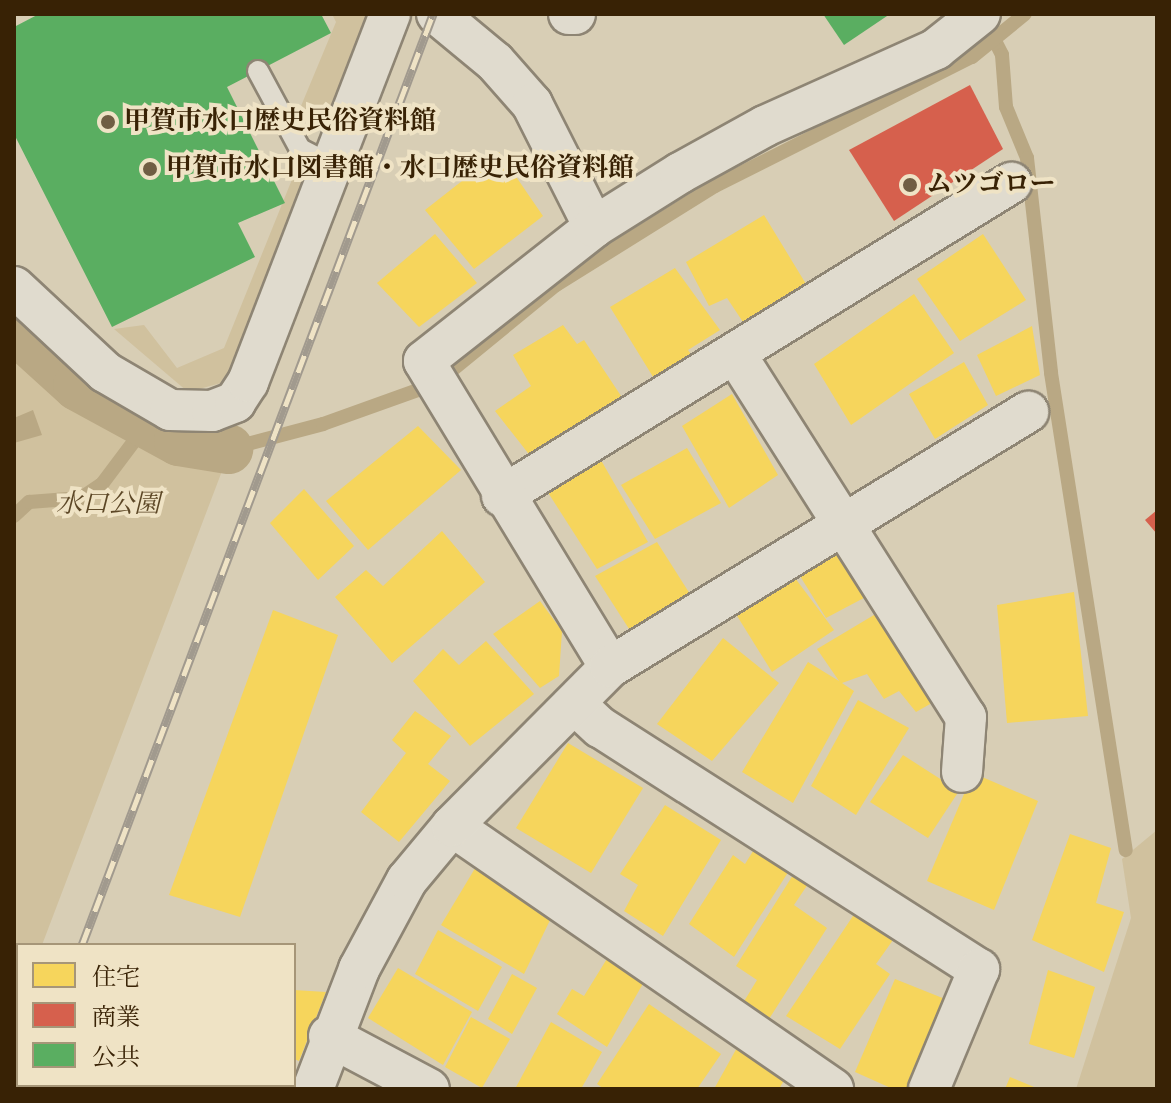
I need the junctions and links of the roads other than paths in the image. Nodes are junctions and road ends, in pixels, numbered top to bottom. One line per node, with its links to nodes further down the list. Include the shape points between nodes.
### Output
1 (390, 14): 5 (street)
2 (437, 14): 7 (street, via 495,62 532,104)
3 (980, 14): 7 (street, via 936,49 765,126)
4 (258, 71): 5 (lane, via 300,149)
5 (332, 165): 8 (street, via 248,382 235,402 212,411 170,410 131,389 105,372)
6 (1011, 183): 9 (street)
7 (594, 227): 11 (street, via 424,361)
8 (14, 287)
9 (736, 355): 11 (street); 12 (street)
10 (1028, 412): 12 (street)
11 (502, 496): 13 (street)
12 (844, 526): 13 (street); 15 (street, via 966,717)
13 (610, 667): 14 (street)
14 (576, 705): 16 (street); 21 (street, via 600,727 979,969)
15 (962, 772)
16 (452, 826): 17 (street, via 407,880); 20 (street)
17 (329, 1036): 18 (street); 19 (street)
18 (313, 1089)
19 (429, 1089)
20 (833, 1089)
21 (929, 1089)

